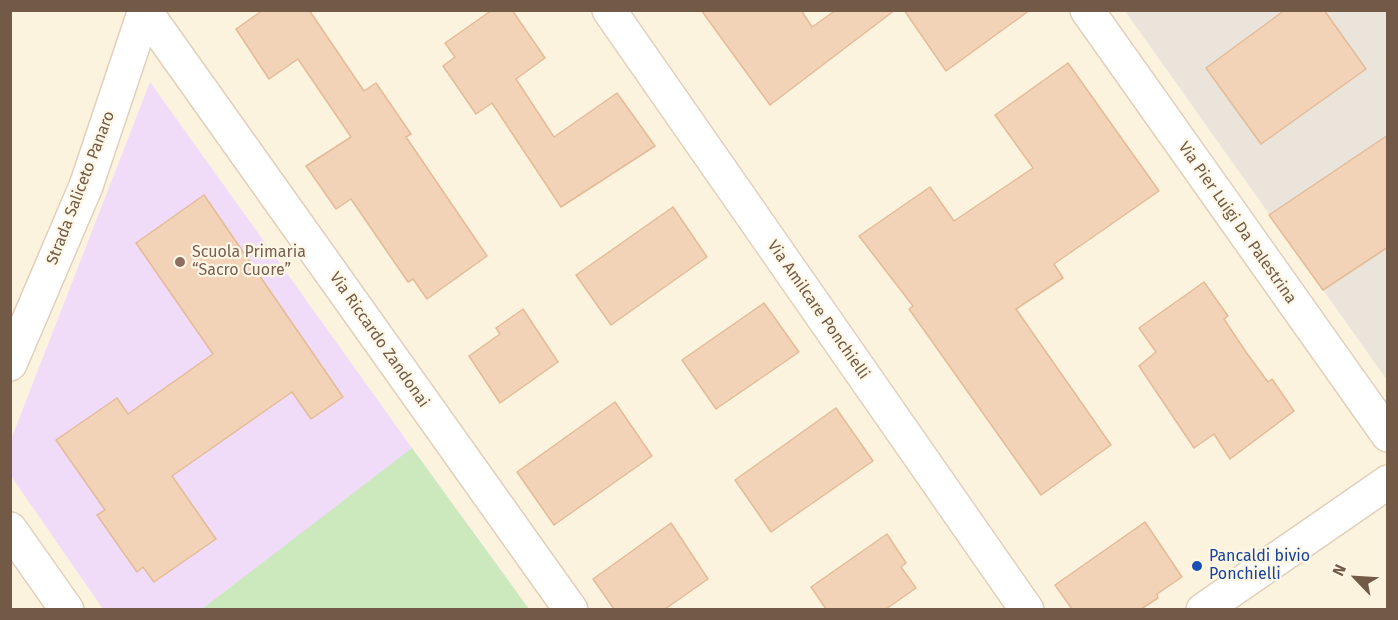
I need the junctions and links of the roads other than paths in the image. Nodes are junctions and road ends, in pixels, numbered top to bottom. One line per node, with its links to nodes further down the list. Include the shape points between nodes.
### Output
1 (609, 10): 10 (street, Via Amilcare Ponchielli)
2 (1087, 10): 5 (street, Via Pier Luigi Da Palestrina)
3 (145, 11): 4 (street, Strada Saliceto Panaro, via 86,186); 9 (street, Via Riccardo Zandonai)
4 (10, 364)
5 (1388, 435)
6 (1388, 482): 11 (street)
7 (10, 529): 8 (street)
8 (67, 609)
9 (571, 609)
10 (1027, 609)
11 (1203, 609)

